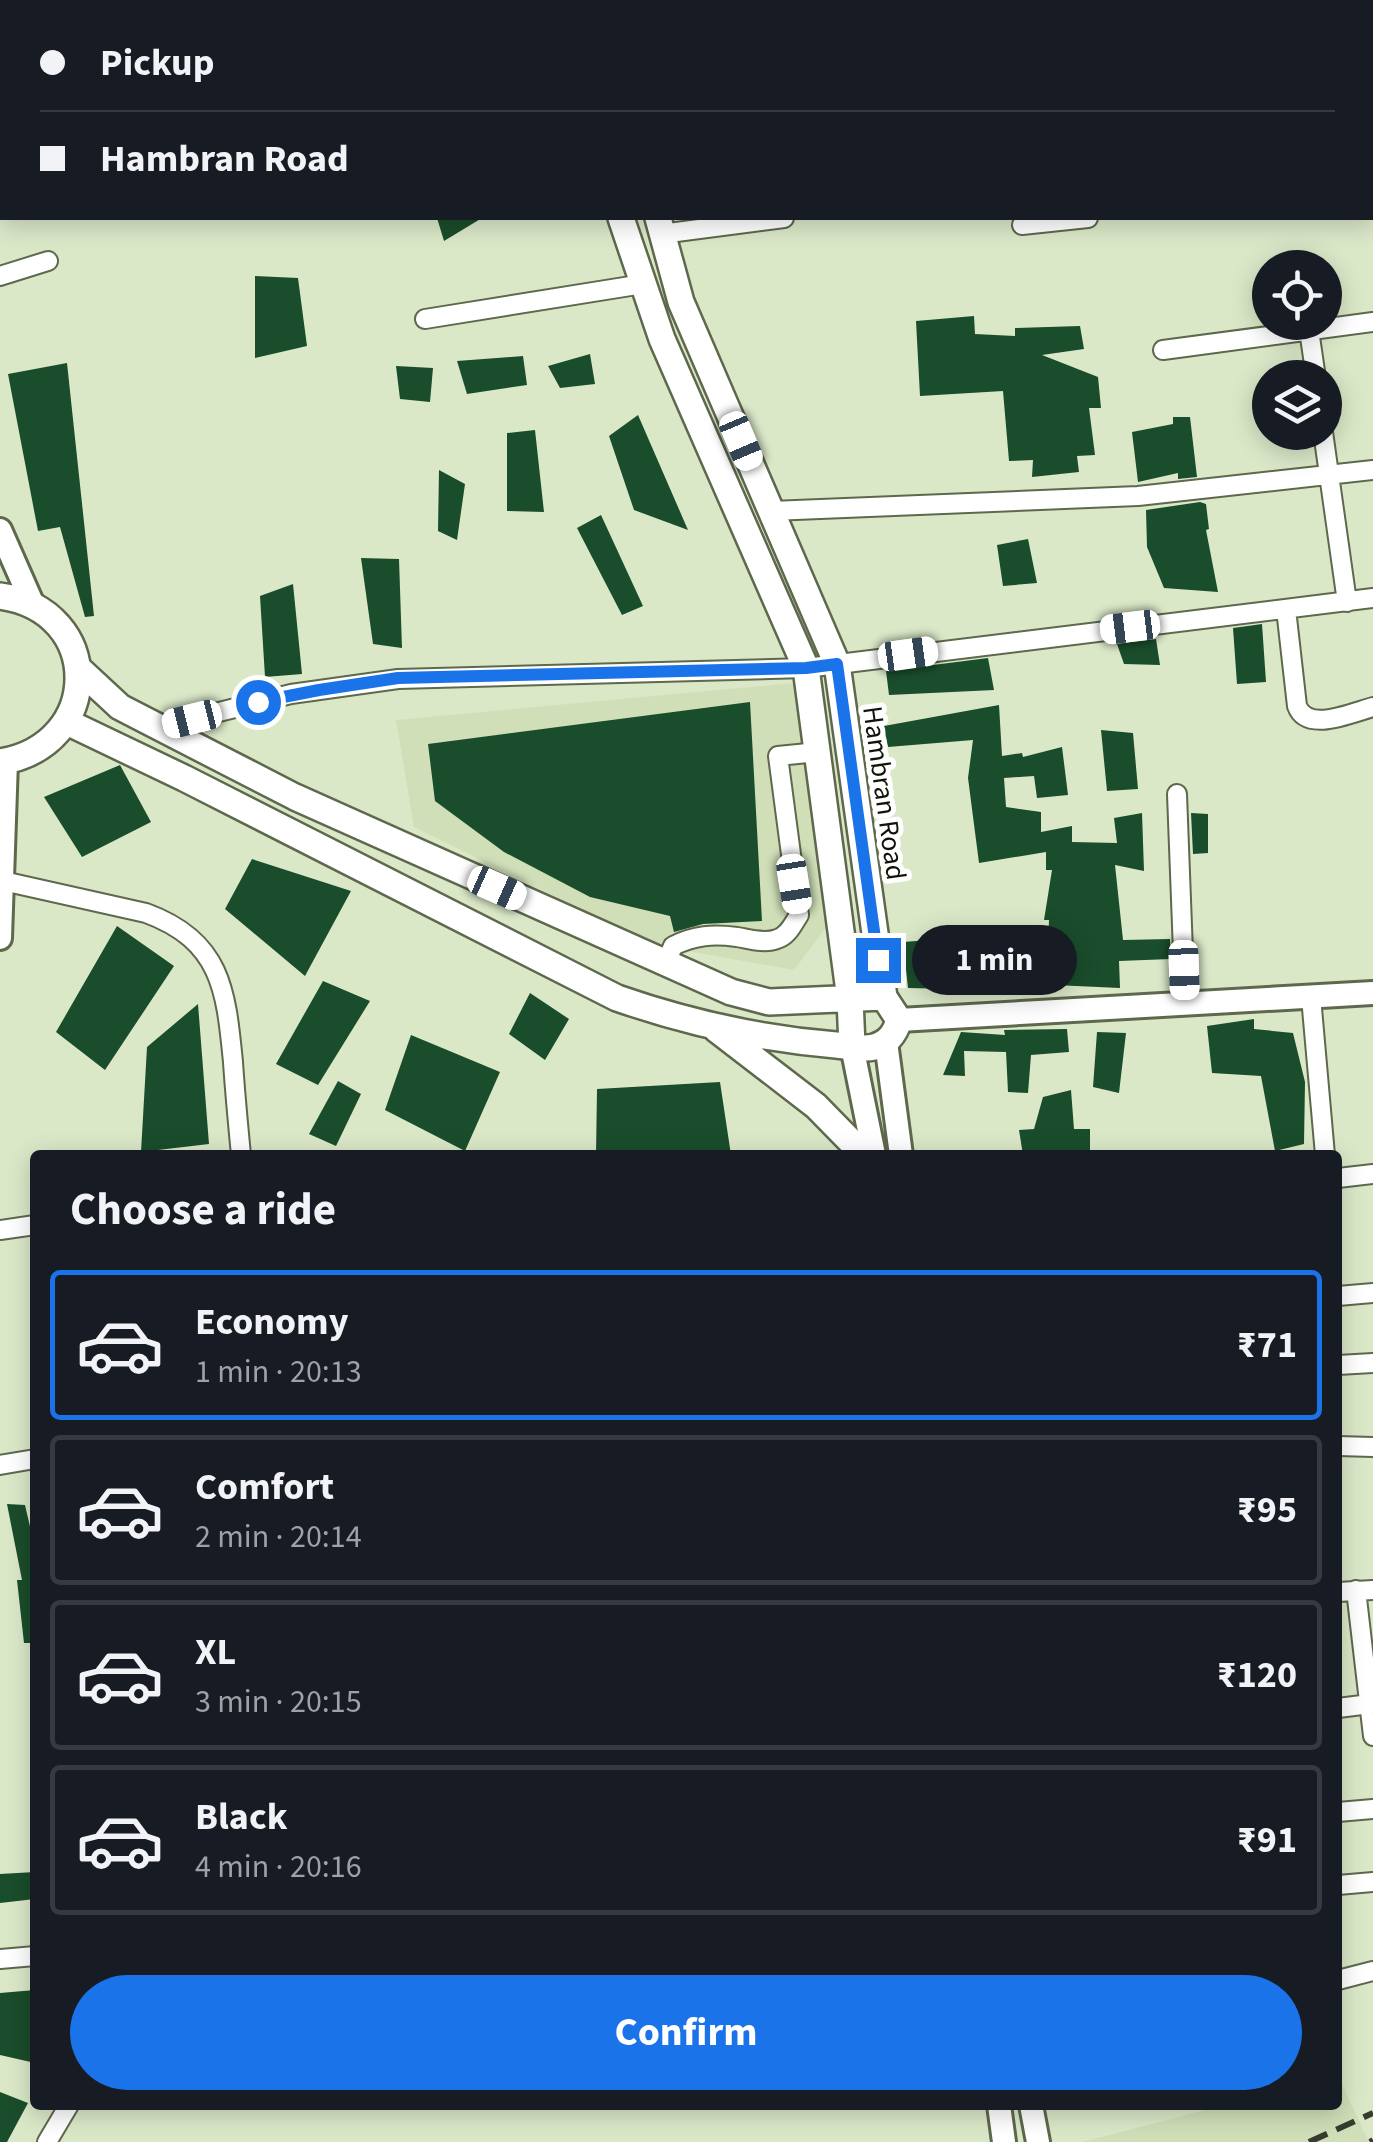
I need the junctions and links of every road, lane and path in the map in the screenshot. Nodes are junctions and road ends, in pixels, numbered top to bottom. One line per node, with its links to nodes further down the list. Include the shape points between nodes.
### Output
1 (622, 220): 8 (main road)
2 (753, 220): 4 (street)
3 (1072, 220): 5 (street)
4 (660, 226): 17 (main road, Hambran Road, via 681,302)
5 (1022, 226)
6 (48, 261): 7 (street)
7 (0, 276)
8 (642, 284): 9 (street); 26 (main road)
9 (426, 319)
10 (1373, 322): 11 (street)
11 (1342, 326)
12 (1252, 338): 13 (street)
13 (1163, 350)
14 (1326, 450): 16 (street)
15 (1373, 470): 16 (street)
16 (1330, 477): 17 (street, via 1138,496); 21 (street)
17 (771, 511): 24 (main road, Hambran Road)
18 (0, 530): 22 (street)
19 (0, 596): 22 (main road)
20 (1373, 598): 21 (street)
21 (1347, 602): 23 (street)
22 (33, 605): 25 (main road, via 55,621)
23 (1286, 608): 24 (street); 27 (street, via 1300,716 1320,720)
24 (837, 664): 26 (street); 37 (main road, Hambran Road)
25 (78, 668): 28 (main road, via 78,696); 29 (main road, via 120,707)
26 (806, 668): 29 (street, via 398,678 290,694); 30 (main road)
27 (1373, 706)
28 (67, 722): 31 (main road, via 49,744); 41 (main road, via 617,998)
29 (160, 727): 35 (main road, via 294,797)
30 (818, 752): 35 (street, via 778,756 798,915 789,931 777,940 690,937 673,946); 39 (main road)
31 (3, 761): 33 (street)
32 (1177, 794): 40 (street)
33 (3, 881): 34 (street); 44 (street, via 146,913 193,938 227,1000)
34 (0, 938)
35 (666, 963): 39 (main road, via 769,1002)
36 (1373, 993): 38 (street)
37 (884, 997): 39 (main road); 42 (main road, Hambran Road)
38 (1311, 997): 40 (street); 48 (street)
39 (850, 999): 43 (main road)
40 (1185, 1005): 42 (street)
41 (704, 1022): 43 (main road); 45 (main road, via 816,1106)
42 (892, 1031): 43 (main road, via 868,1048); 47 (street)
43 (852, 1046): 46 (street)
44 (241, 1150)
45 (859, 1150)
46 (873, 1150)
47 (901, 1150)
48 (1325, 1150)
49 (1373, 1174): 50 (street)
50 (1342, 1178)
51 (30, 1225): 52 (street)
52 (0, 1230)
53 (1373, 1293): 54 (street)
54 (1342, 1296)
55 (1373, 1363): 56 (street)
56 (1342, 1365)
57 (1342, 1446): 58 (street)
58 (1373, 1447)
59 (30, 1460): 60 (street)
60 (0, 1465)
61 (1355, 1590): 62 (street)
62 (1370, 1704): 63 (street); 64 (street)
63 (1342, 1708)
64 (1373, 1736)
65 (1373, 1809): 66 (street)
66 (1342, 1812)
67 (1373, 1882): 68 (street)
68 (1342, 1885)
69 (30, 1956): 70 (street)
70 (0, 1959)
71 (1373, 1971): 72 (street)
72 (1342, 1979)
73 (66, 2110): 76 (street)
74 (1000, 2110): 77 (street)
75 (1031, 2110): 78 (street)
76 (46, 2142)
77 (1004, 2142)
78 (1038, 2142)

